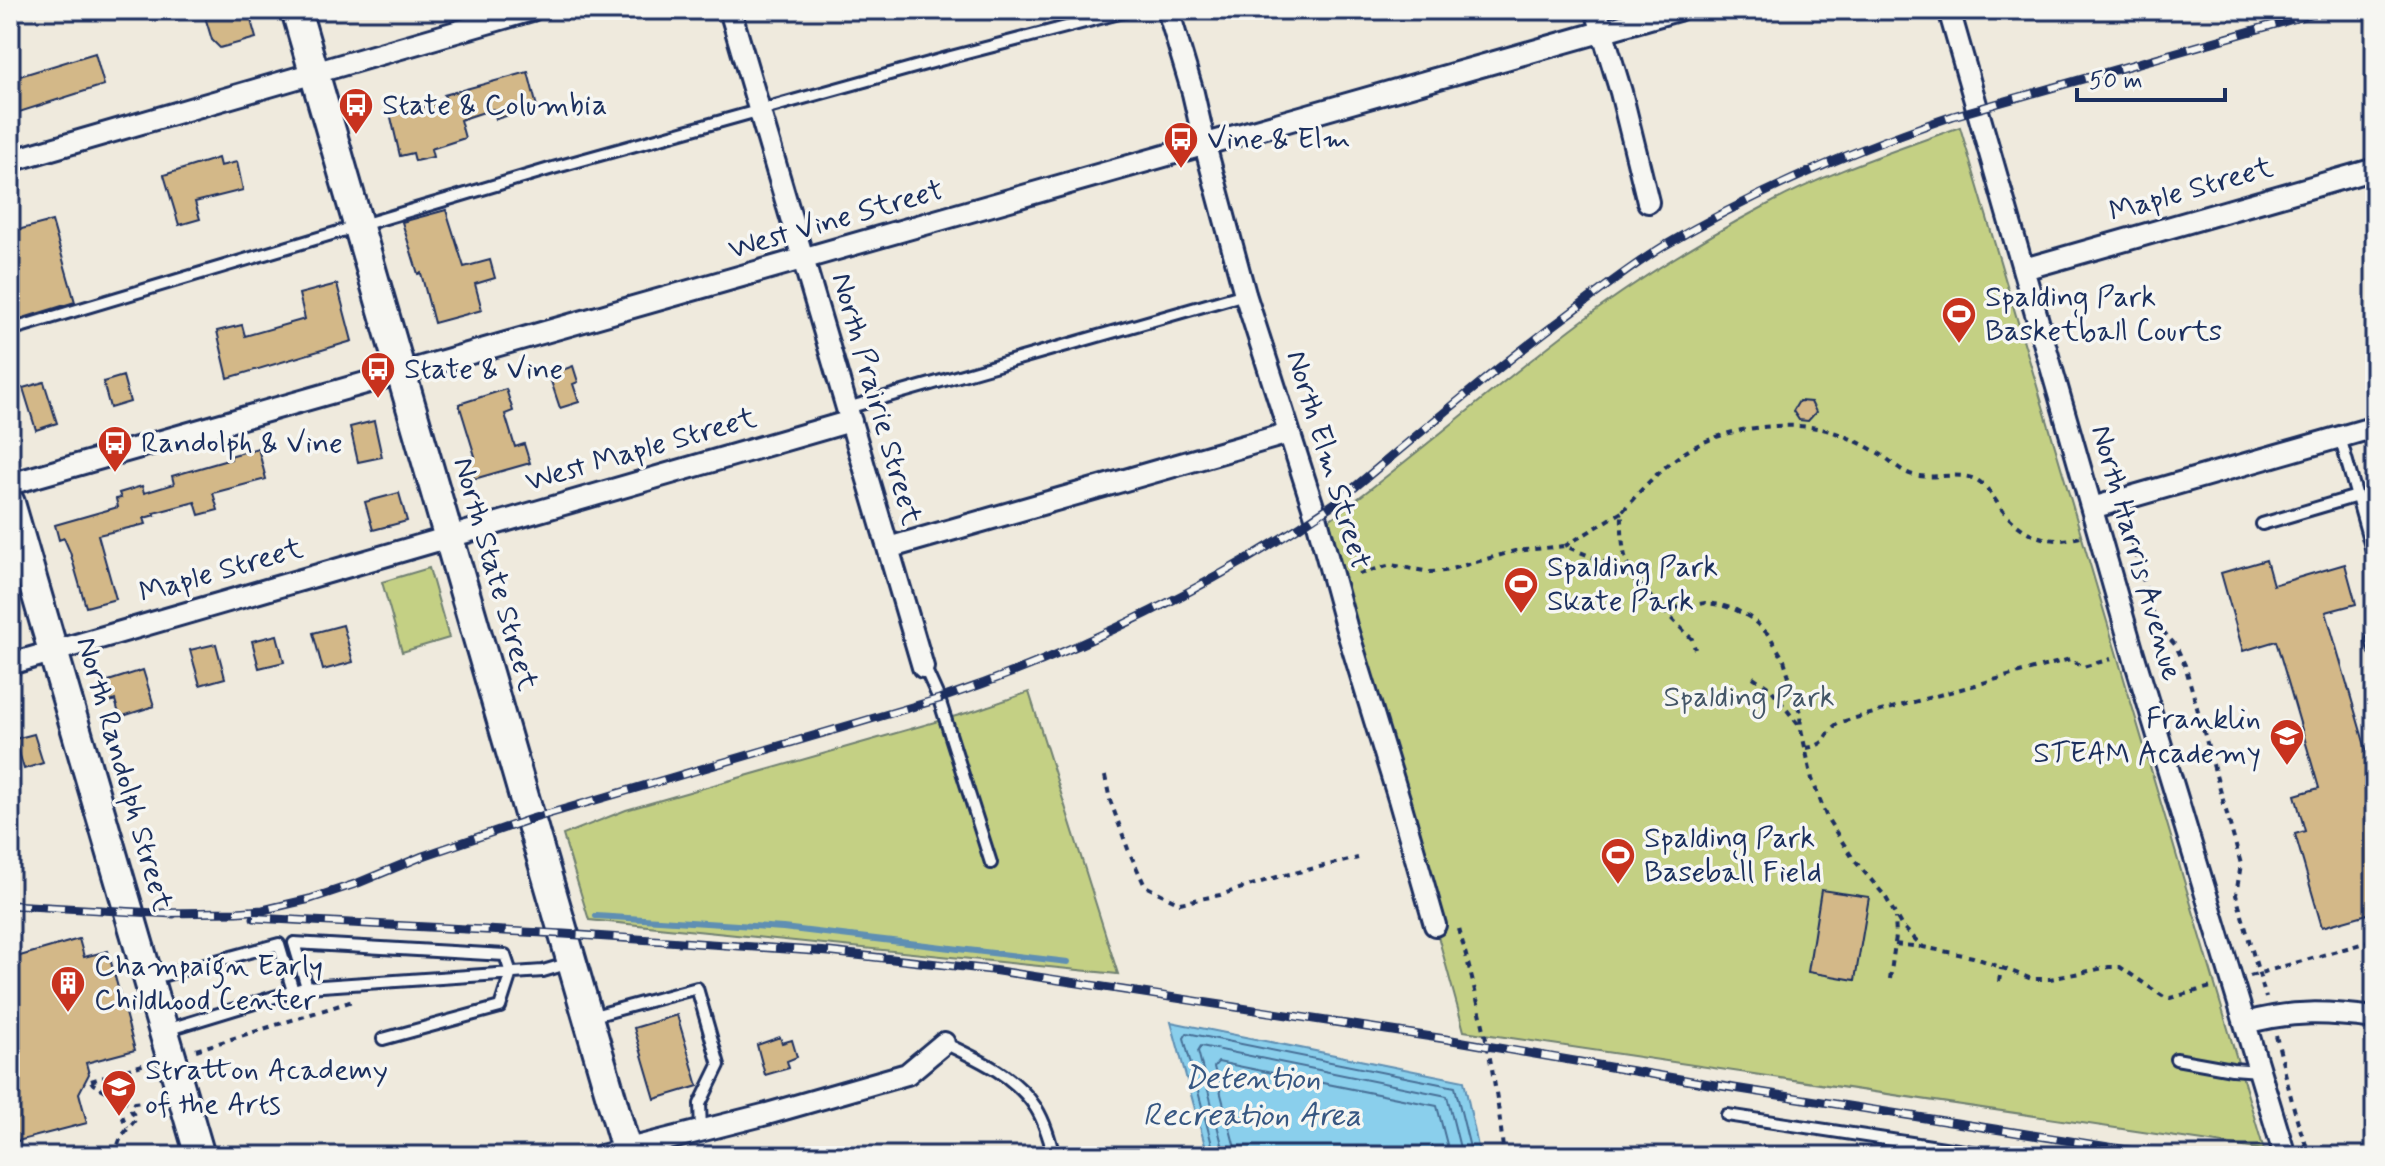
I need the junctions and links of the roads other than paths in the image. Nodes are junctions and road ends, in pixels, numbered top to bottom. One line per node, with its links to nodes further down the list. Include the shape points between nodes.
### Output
1 (296, 10): 10 (main road, North State Street)
2 (532, 10): 10 (street)
3 (730, 10): 11 (street, North Prairie Street)
4 (1131, 10): 11 (lane)
5 (1168, 10): 12 (street, North Elm Street)
6 (1596, 10): 9 (street)
7 (1678, 10): 9 (street, West Vine Street)
8 (1949, 10): 18 (street, North Harris Avenue)
9 (1602, 32): 12 (street, West Vine Street); 15 (street)
10 (314, 74): 13 (street); 16 (main road, North State Street)
11 (760, 111): 16 (lane); 17 (street, North Prairie Street)
12 (1205, 145): 17 (street, West Vine Street); 19 (street, North Elm Street)
13 (10, 161)
14 (2375, 169): 18 (street, Maple Street)
15 (1648, 202)
16 (359, 227): 20 (lane); 21 (main road, North State Street)
17 (804, 260): 21 (street, West Vine Street); 22 (street, North Prairie Street)
18 (2024, 269): 29 (street, North Harris Avenue)
19 (1245, 294): 22 (lane); 24 (street, North Elm Street)
20 (10, 330)
21 (402, 372): 26 (street, West Vine Street); 31 (main road, North State Street)
22 (849, 414): 31 (street, West Maple Street); 32 (street, North Prairie Street)
23 (2375, 427): 25 (street)
24 (1289, 433): 32 (street); 40 (street, North Elm Street)
25 (2340, 437): 27 (lane); 29 (street)
26 (10, 484)
27 (2357, 496): 30 (lane); 33 (lane)
28 (10, 503): 35 (main road, North Randolph Street)
29 (2092, 508): 48 (street, North Harris Avenue)
30 (2262, 524)
31 (448, 536): 35 (street, Maple Street); 41 (main road, North State Street)
32 (888, 548): 38 (street, North Prairie Street)
33 (2375, 561)
34 (2375, 640): 36 (lane)
35 (53, 650): 37 (street, Maple Street); 43 (main road, North Randolph Street)
36 (2375, 650)
37 (10, 664)
38 (923, 667): 39 (lane, via 939,699)
39 (991, 863)
40 (1435, 925)
41 (572, 962): 42 (lane); 46 (main road, North State Street)
42 (511, 973): 44 (lane); 44 (lane, via 505,955 294,943); 50 (lane, via 500,1007)
43 (148, 979): 45 (lane, via 279,944); 49 (main road, North Randolph Street)
44 (307, 987): 45 (lane)
45 (293, 991): 49 (lane)
46 (588, 1017): 55 (lane, via 697,988 719,1065 700,1104); 56 (main road, North State Street)
47 (2375, 1018): 48 (street, via 2311,1012)
48 (2246, 1023): 53 (street, North Harris Avenue)
49 (163, 1031): 57 (main road, North Randolph Street)
50 (383, 1039)
51 (944, 1043): 55 (street, via 907,1074); 58 (lane, via 1011,1079 1037,1109)
52 (2176, 1059): 53 (lane)
53 (2260, 1071): 60 (street, North Harris Avenue)
54 (1727, 1115): 59 (lane)
55 (701, 1130): 56 (street)
56 (619, 1154)
57 (200, 1156)
58 (1054, 1156)
59 (1997, 1156)
60 (2285, 1156)

